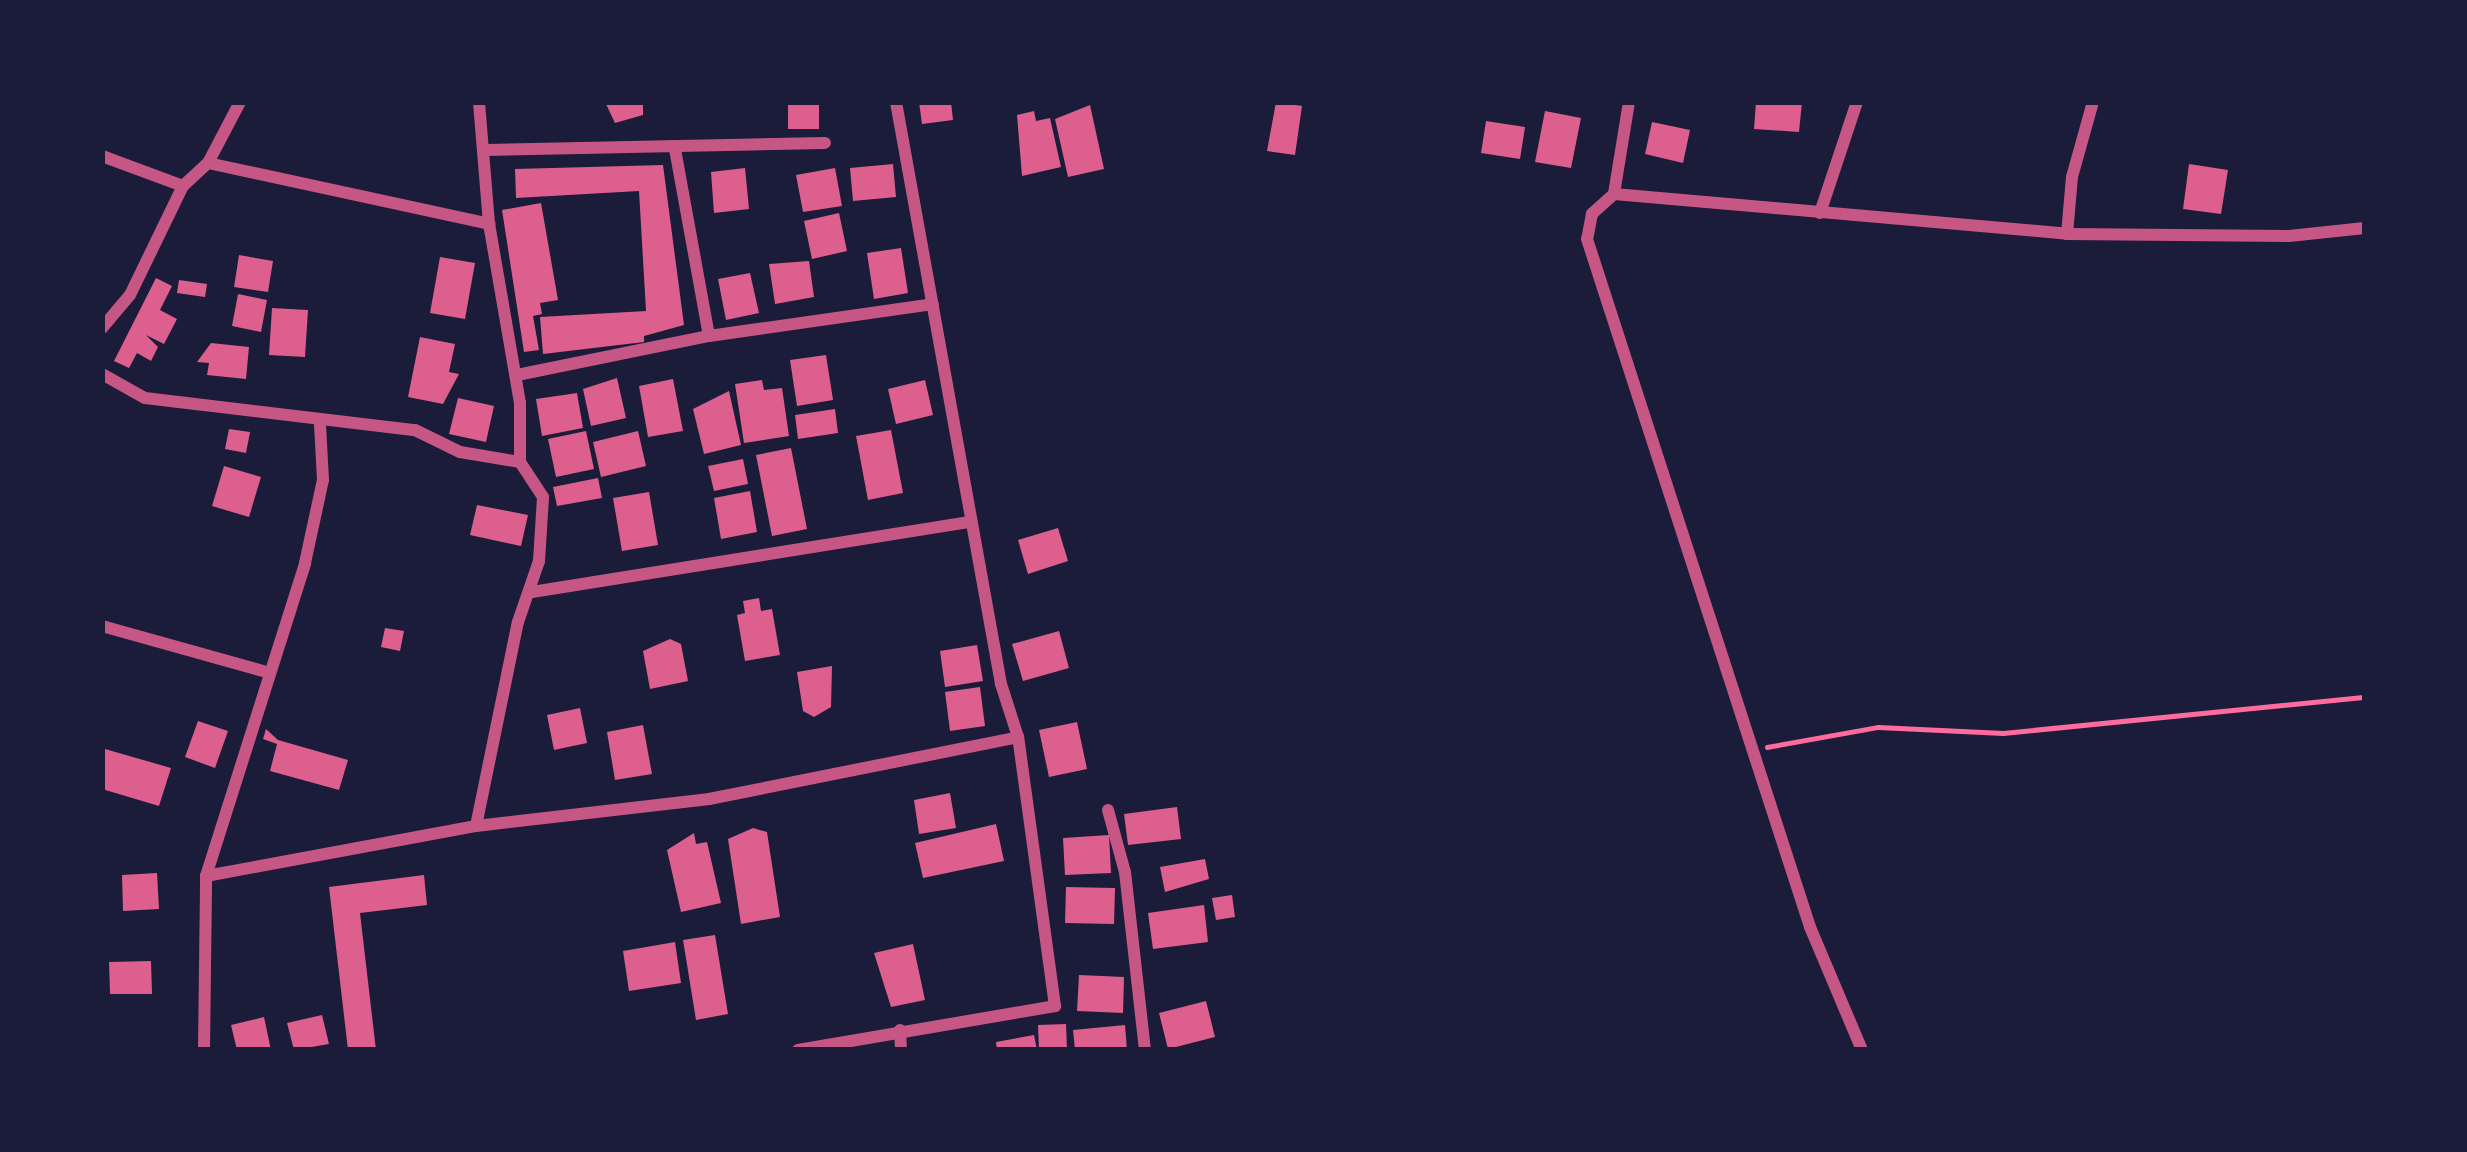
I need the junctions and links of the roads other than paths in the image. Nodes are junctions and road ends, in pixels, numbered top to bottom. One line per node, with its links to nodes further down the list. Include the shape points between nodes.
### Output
1 (240, 102): 11 (street)
2 (479, 102): 9 (street)
3 (896, 102): 18 (street)
4 (1630, 102): 13 (street)
5 (1857, 102): 14 (street)
6 (2093, 102): 17 (street, via 2072,177)
7 (825, 143): 8 (street)
8 (675, 149): 9 (street); 20 (street)
9 (486, 150): 15 (street)
10 (102, 156): 12 (street)
11 (208, 163): 12 (street); 15 (street)
12 (182, 186): 19 (street, via 130,295)
13 (1614, 194): 14 (street); 38 (street, via 1592,214 1587,239 1810,927)
14 (1820, 213): 17 (street)
15 (489, 224): 22 (street)
16 (2365, 228): 17 (street, via 2288,236)
17 (2067, 234)
18 (933, 304): 20 (street); 25 (street)
19 (102, 328)
20 (709, 336): 22 (street)
21 (102, 374): 23 (street, via 145,398)
22 (517, 375): 24 (street)
23 (320, 424): 24 (street, via 415,430 460,452); 28 (street, via 323,480 314,528)
24 (520, 461): 26 (street, via 543,496)
25 (971, 522): 26 (street); 29 (street)
26 (532, 592): 31 (street, via 513,641)
27 (102, 626): 28 (street)
28 (267, 672): 32 (street)
29 (1018, 737): 31 (street, via 709,799); 33 (street, via 1055,1006)
30 (1108, 810): 37 (street, via 1125,872)
31 (476, 826): 32 (street)
32 (206, 876): 34 (street)
33 (900, 1030): 35 (street); 36 (street)
34 (204, 1050)
35 (798, 1050)
36 (901, 1050)
37 (1145, 1050)
38 (1862, 1050)

